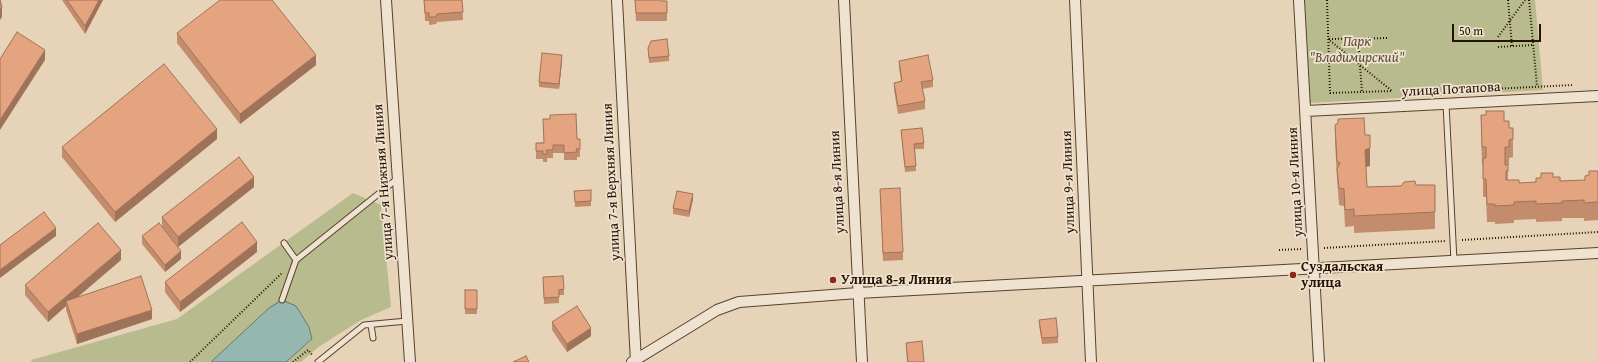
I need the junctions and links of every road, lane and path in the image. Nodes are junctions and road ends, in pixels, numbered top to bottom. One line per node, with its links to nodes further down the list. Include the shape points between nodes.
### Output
1 (386, 0): 26 (street, улица 7-я Нижняя Линия)
2 (617, 0): 42 (street, улица 7-я Верхняя Линия)
3 (844, 0): 37 (street, улица 8-я Линия)
4 (1075, 0): 36 (street, улица 9-я Линия)
5 (1299, 0): 25 (street, улица 10-я Линия)
6 (1327, 0): 13 (path)
7 (1508, 0): 10 (path)
8 (1525, 0): 10 (path)
9 (1529, 0): 15 (path)
10 (1510, 21): 11 (path); 16 (path)
11 (1498, 36)
12 (1389, 38): 14 (path)
13 (1328, 39): 14 (path); 18 (path); 22 (path, via 1330,93)
14 (1358, 39): 18 (path)
15 (1533, 45): 16 (path); 20 (path)
16 (1512, 46): 17 (path)
17 (1498, 47)
18 (1360, 66): 22 (path); 22 (path, via 1392,91)
19 (1575, 85): 20 (path)
20 (1537, 87): 21 (path)
21 (1472, 90)
22 (1362, 92)
23 (1598, 96): 24 (street, улица Потапова)
24 (1446, 104): 25 (street, улица Потапова); 28 (lane)
25 (1306, 111): 30 (street, улица 10-я Линия)
26 (398, 179): 33 (lane); 39 (street, улица 7-я Нижняя Линия)
27 (1598, 232): 28 (path)
28 (1453, 241): 30 (path); 34 (lane)
29 (284, 243): 33 (lane)
30 (1314, 248): 31 (path); 35 (street, улица 10-я Линия)
31 (1279, 250)
32 (1598, 253): 34 (street)
33 (296, 260): 38 (lane); 43 (path)
34 (1454, 261): 35 (street)
35 (1315, 268): 36 (street); 49 (street, улица 10-я Линия)
36 (1087, 282): 37 (street); 48 (street, улица 9-я Линия)
37 (858, 293): 42 (street, via 739,302 717,310); 47 (street, улица 8-я Линия)
38 (282, 300)
39 (407, 321): 40 (lane); 46 (street, улица 7-я Нижняя Линия)
40 (371, 325): 41 (lane); 45 (lane, via 364,326)
41 (373, 338)
42 (635, 361)
43 (190, 362)
44 (293, 362): 45 (path, via 308,350)
45 (317, 362)
46 (410, 362)
47 (862, 362)
48 (1091, 362)
49 (1319, 362)

